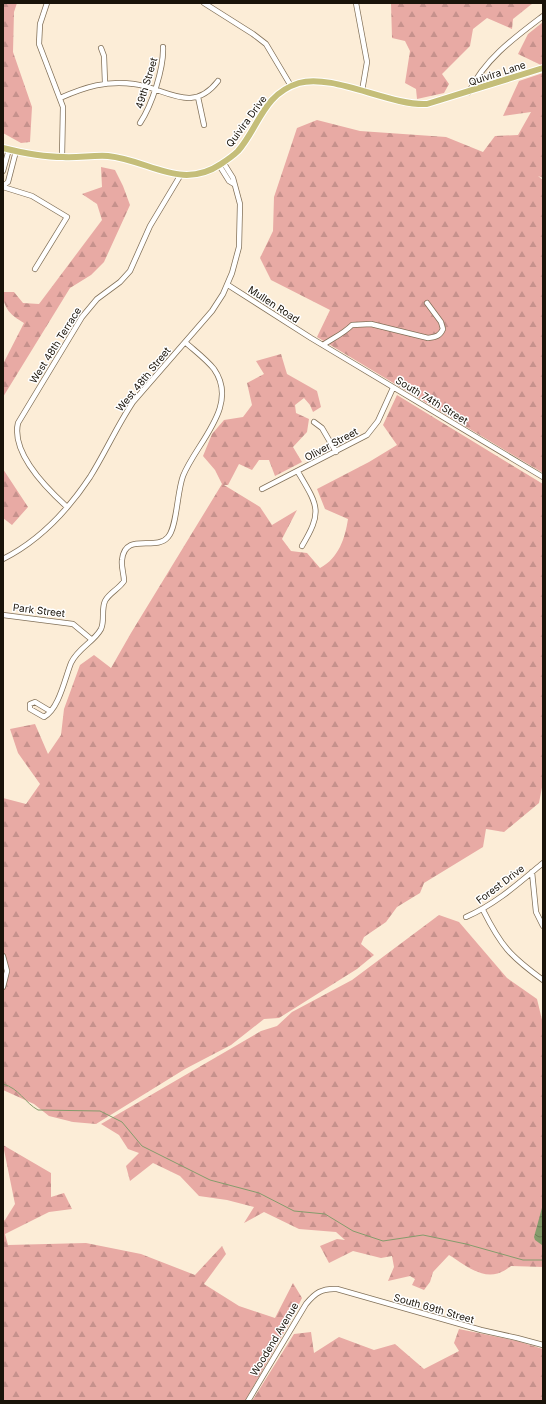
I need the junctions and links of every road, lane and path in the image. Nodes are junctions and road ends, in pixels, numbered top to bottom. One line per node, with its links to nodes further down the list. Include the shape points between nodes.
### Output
1 (47, 3): 16 (street, via 40,24 39,44)
2 (204, 3): 10 (street, via 266,44)
3 (356, 3): 12 (street, via 367,62)
4 (543, 16): 13 (street, via 493,57)
5 (163, 47): 11 (street, 49th Street, via 164,58)
6 (101, 48): 9 (street, via 104,56)
7 (543, 68): 13 (main road, Quivira Lane)
8 (218, 81): 15 (street, via 209,91)
9 (105, 83): 11 (street, via 135,84); 16 (street, via 87,86)
10 (291, 86): 12 (main road, Quivira Drive, via 314,81); 22 (main road, Quivira Drive, via 272,100 237,152)
11 (154, 90): 15 (street, via 177,97); 17 (street, 49th Street, via 146,114)
12 (362, 91): 14 (main road, Quivira Drive, via 422,104)
13 (469, 92): 14 (main road, Quivira Lane)
14 (456, 95)
15 (198, 97): 18 (street)
16 (60, 98): 21 (street, via 64,111)
17 (140, 122)
18 (204, 125)
19 (6, 149): 20 (main road, Quivira Drive); 23 (street)
20 (16, 151): 21 (main road, Quivira Drive); 25 (street, via 8,182)
21 (62, 157): 24 (main road, Quivira Drive, via 118,157)
22 (221, 164): 24 (main road, Quivira Drive, via 209,171); 27 (street, West 48th Street, via 229,181 234,184 240,204 238,247)
23 (3, 171)
24 (180, 176): 38 (street, West 48th Terrace, via 150,226 130,271 97,299 82,317 18,423 16,436 20,450 50,491)
25 (3, 187): 26 (street, via 32,196 67,217)
26 (35, 269)
27 (228, 285): 29 (street, Mullen Road); 30 (street, West 48th Street, via 216,305)
28 (427, 303): 31 (street, via 444,329 435,337 428,338 371,324 352,325 344,333)
29 (311, 338): 31 (street, South 74th Street)
30 (185, 342): 38 (street, West 48th Street, via 133,402 90,476); 42 (street, via 216,372 222,389 220,410 188,464 179,491 172,532 162,542 136,543 125,551 122,560 124,581 105,602 101,629)
31 (323, 345): 32 (street, South 74th Street)
32 (393, 388): 34 (street, Oliver Street, via 373,429); 36 (street, South 74th Street)
33 (314, 422): 34 (street, via 322,428)
34 (336, 452): 35 (street, Oliver Street)
35 (298, 472): 37 (street, Oliver Street); 39 (street, via 316,510 314,524)
36 (543, 477)
37 (262, 489)
38 (67, 507): 40 (street, West 48th Street, via 35,538)
39 (302, 546)
40 (3, 558)
41 (3, 615): 42 (street, Park Street, via 73,624)
42 (91, 639): 43 (street, via 75,657)
43 (50, 711)
44 (543, 862): 45 (street, Forest Drive)
45 (532, 872): 46 (street, Forest Drive); 48 (street, via 536,912)
46 (483, 910): 47 (street, Forest Drive); 50 (street, via 507,950 517,961)
47 (466, 917)
48 (543, 926)
49 (3, 956): 51 (street, via 7,971)
50 (543, 980)
51 (3, 986)
52 (320, 1290): 53 (street, South 69th Street, via 337,1289); 54 (street, Woodend Avenue, via 306,1304)
53 (543, 1346)
54 (248, 1401)

